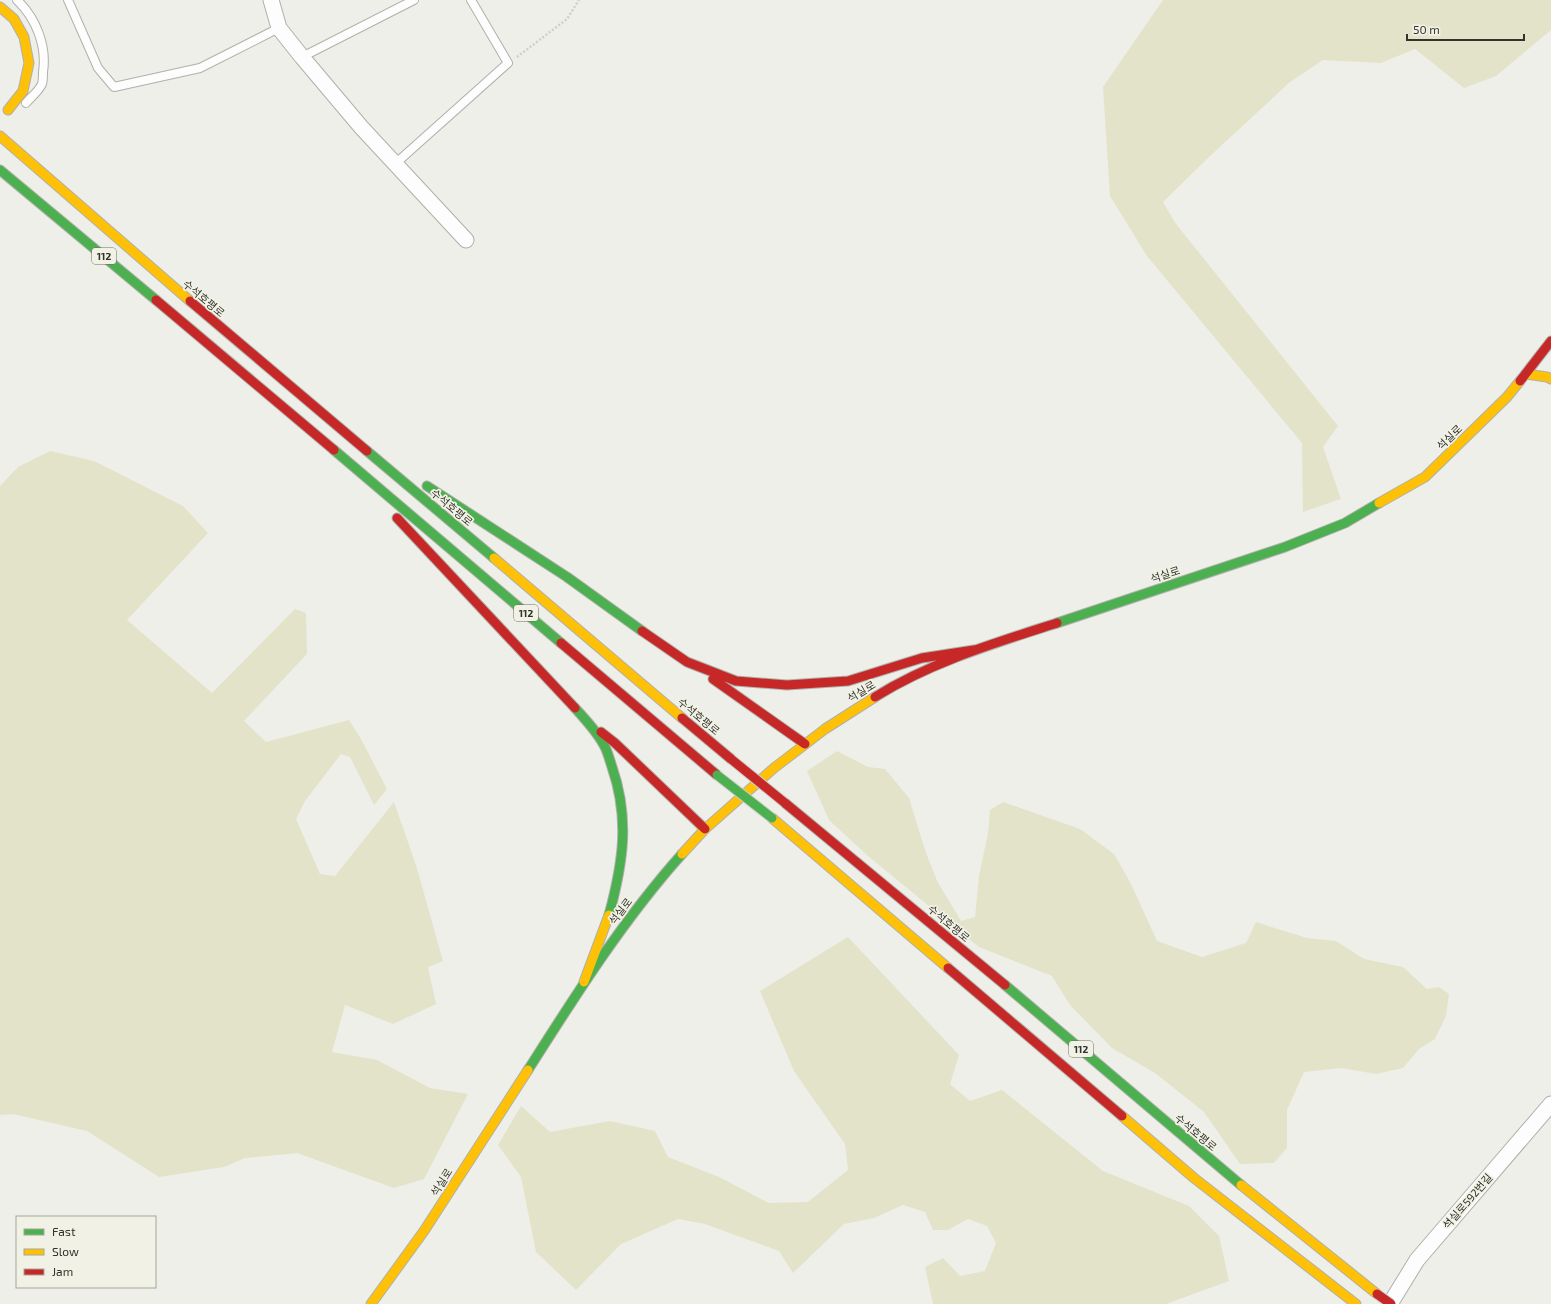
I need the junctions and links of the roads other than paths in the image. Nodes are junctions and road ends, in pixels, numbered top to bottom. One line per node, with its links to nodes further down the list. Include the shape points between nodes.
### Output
1 (17, 0): 9 (lane, via 35,24 41,38 45,63 42,85)
2 (68, 0): 7 (lane, via 98,68 114,87 200,68)
3 (271, 0): 7 (street)
4 (414, 0): 8 (lane)
5 (471, 0): 13 (lane, via 508,63)
6 (0, 7): 9 (main road, via 14,19 24,37 28,63)
7 (279, 28): 8 (street)
8 (302, 57): 13 (street)
9 (27, 94): 10 (main road); 11 (lane)
10 (8, 110)
11 (18, 111)
12 (0, 136): 19 (main road, 수석호평로 / 112, via 153,270)
13 (394, 164): 15 (street)
14 (0, 170): 20 (main road, 112)
15 (466, 240)
16 (1551, 341): 17 (main road, 석실로)
17 (1526, 374): 18 (main road); 21 (main road, 석실로, via 1508,397 1425,477 1345,523 1285,547)
18 (1551, 379)
19 (352, 438): 22 (main road, via 568,577); 30 (main road, 수석호평로 / 112, bridge, via 1209,1159)
20 (335, 451): 23 (main road); 29 (main road, 112, bridge, via 717,775 772,818 1194,1178)
21 (974, 650): 22 (main road, via 922,658 848,681 787,685 736,681); 24 (main road, 석실로, via 888,689)
22 (687, 662): 24 (main road)
23 (586, 720): 25 (main road, via 615,743); 26 (main road, via 605,747 618,785 623,823 618,882 608,918)
24 (805, 744): 25 (main road, 석실로)
25 (705, 829): 26 (main road, 석실로, via 659,880)
26 (584, 982): 28 (main road, 석실로, via 424,1231)
27 (1551, 1104): 30 (street, 석실로592번길, via 1417,1260)
28 (371, 1304)
29 (1356, 1304)
30 (1391, 1304)

